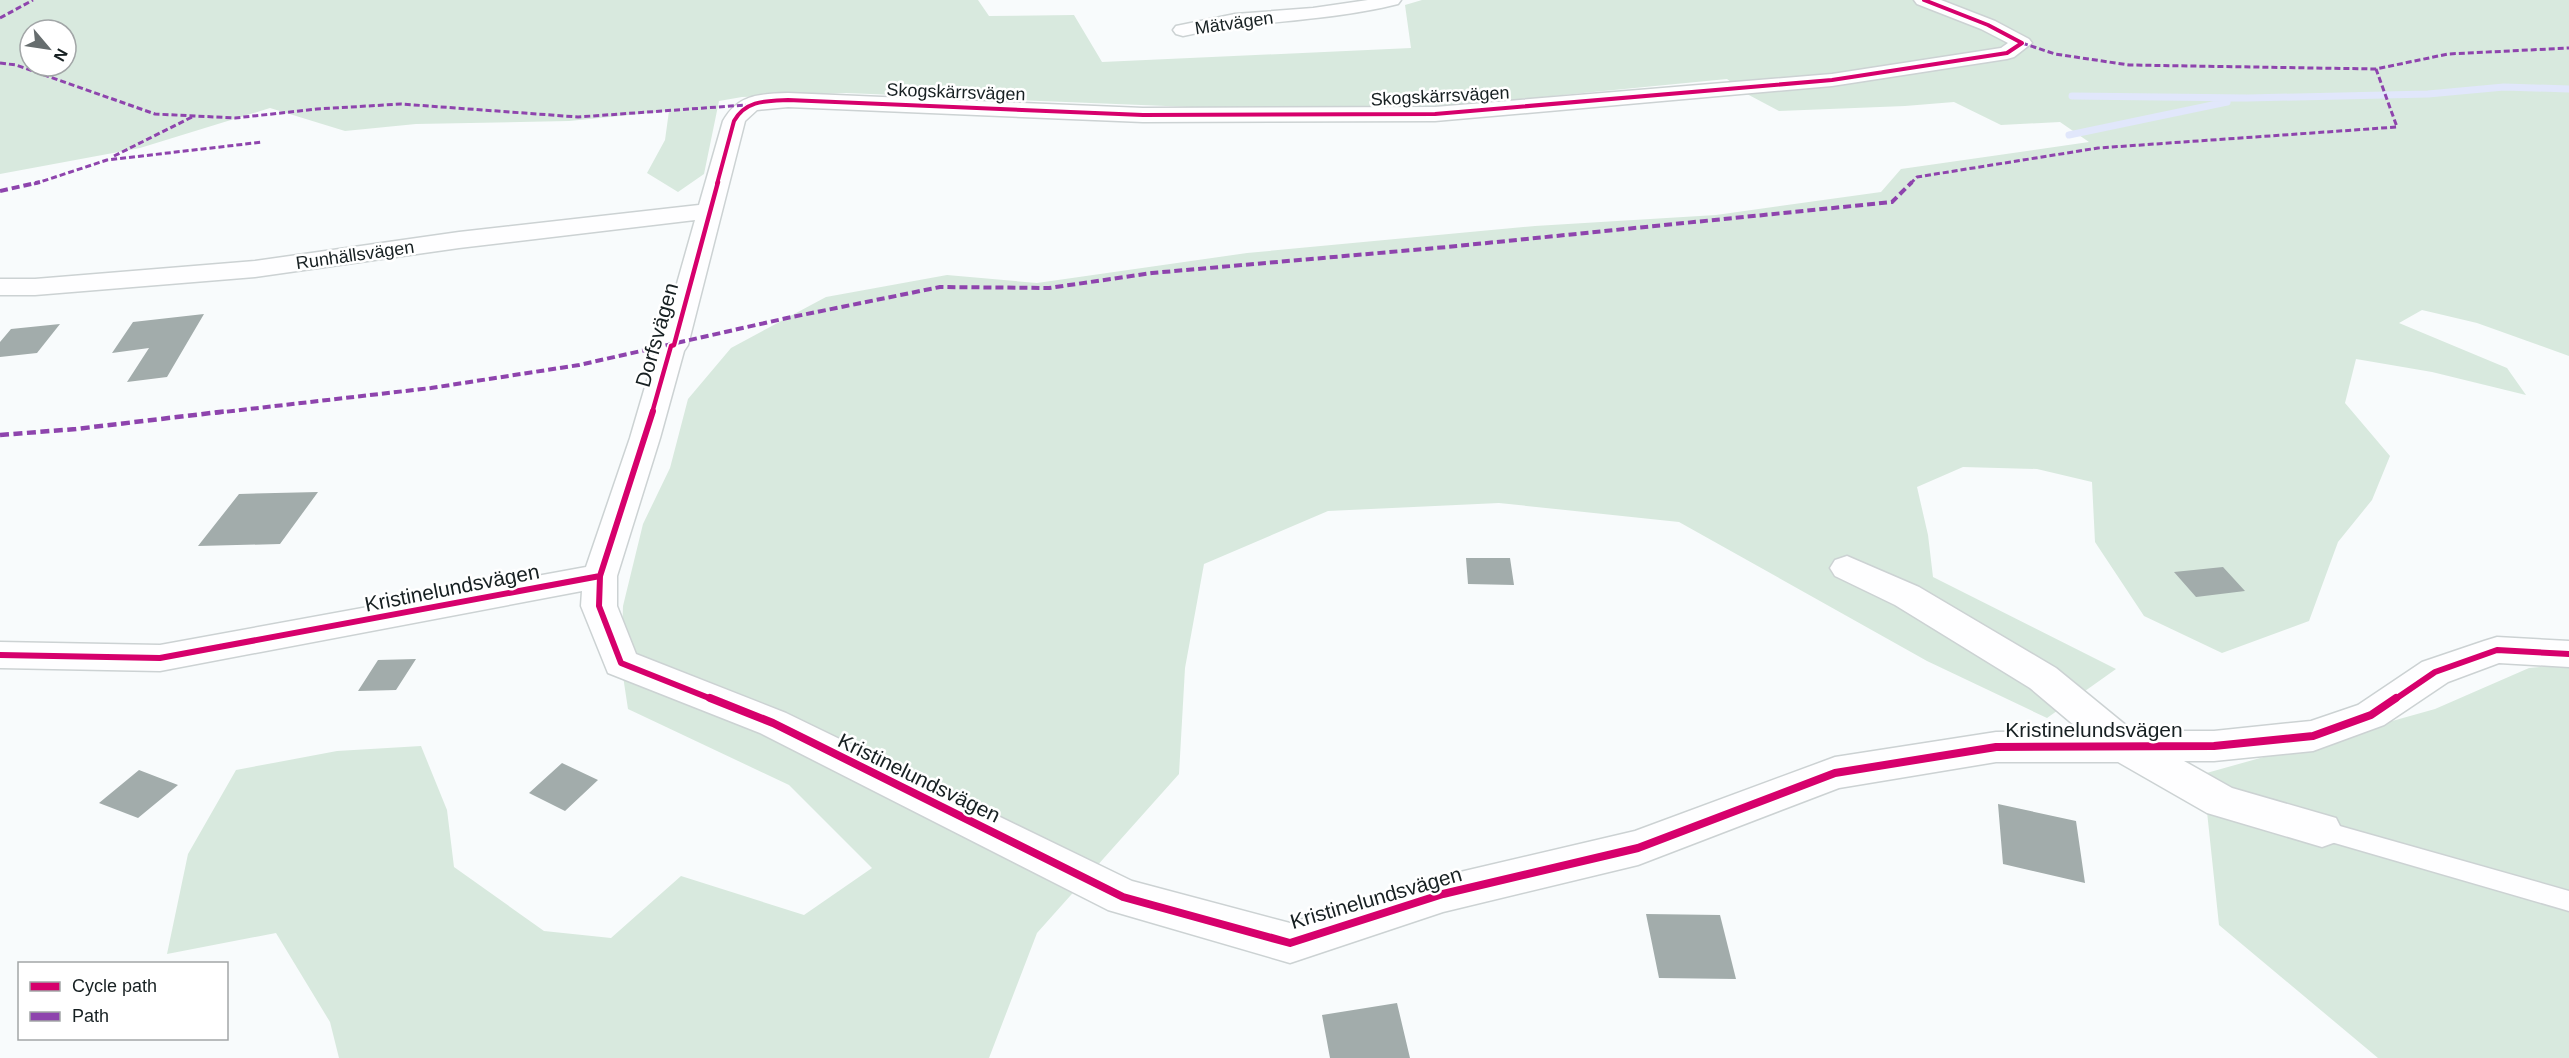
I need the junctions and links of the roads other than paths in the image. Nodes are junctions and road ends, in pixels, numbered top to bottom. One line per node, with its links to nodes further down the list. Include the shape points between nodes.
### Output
1 (1390, 0): 3 (street, Mätvägen, via 1355,9 1211,22)
2 (1924, 0): 4 (street, Skogskärrsvägen, via 2022,43 2007,53 1832,80 1435,114 1143,115 788,100)
3 (1183, 30)
4 (747, 105): 5 (street, Dorfsvägen, via 734,121)
5 (709, 211): 6 (street, Runhällsvägen, via 255,269); 8 (street, Dorfsvägen, via 674,345)
6 (0, 288)
7 (1847, 568): 11 (street, Kristinelundsvägen, via 1907,596 2043,678)
8 (600, 576): 10 (street, Kristinelundsvägen, via 160,658); 11 (street, Kristinelundsvägen, via 599,606 621,663 773,723 1123,897 1290,942 1443,894 1638,848 1835,772 1996,747)
9 (2569, 654): 11 (street, Kristinelundsvägen, via 2497,650 2435,672 2371,715 2313,736 2214,746)
10 (0, 655)
11 (2125, 747): 12 (street, Kristinelundsvägen, via 2221,801)
12 (2322, 830): 13 (lane)
13 (2569, 901)

